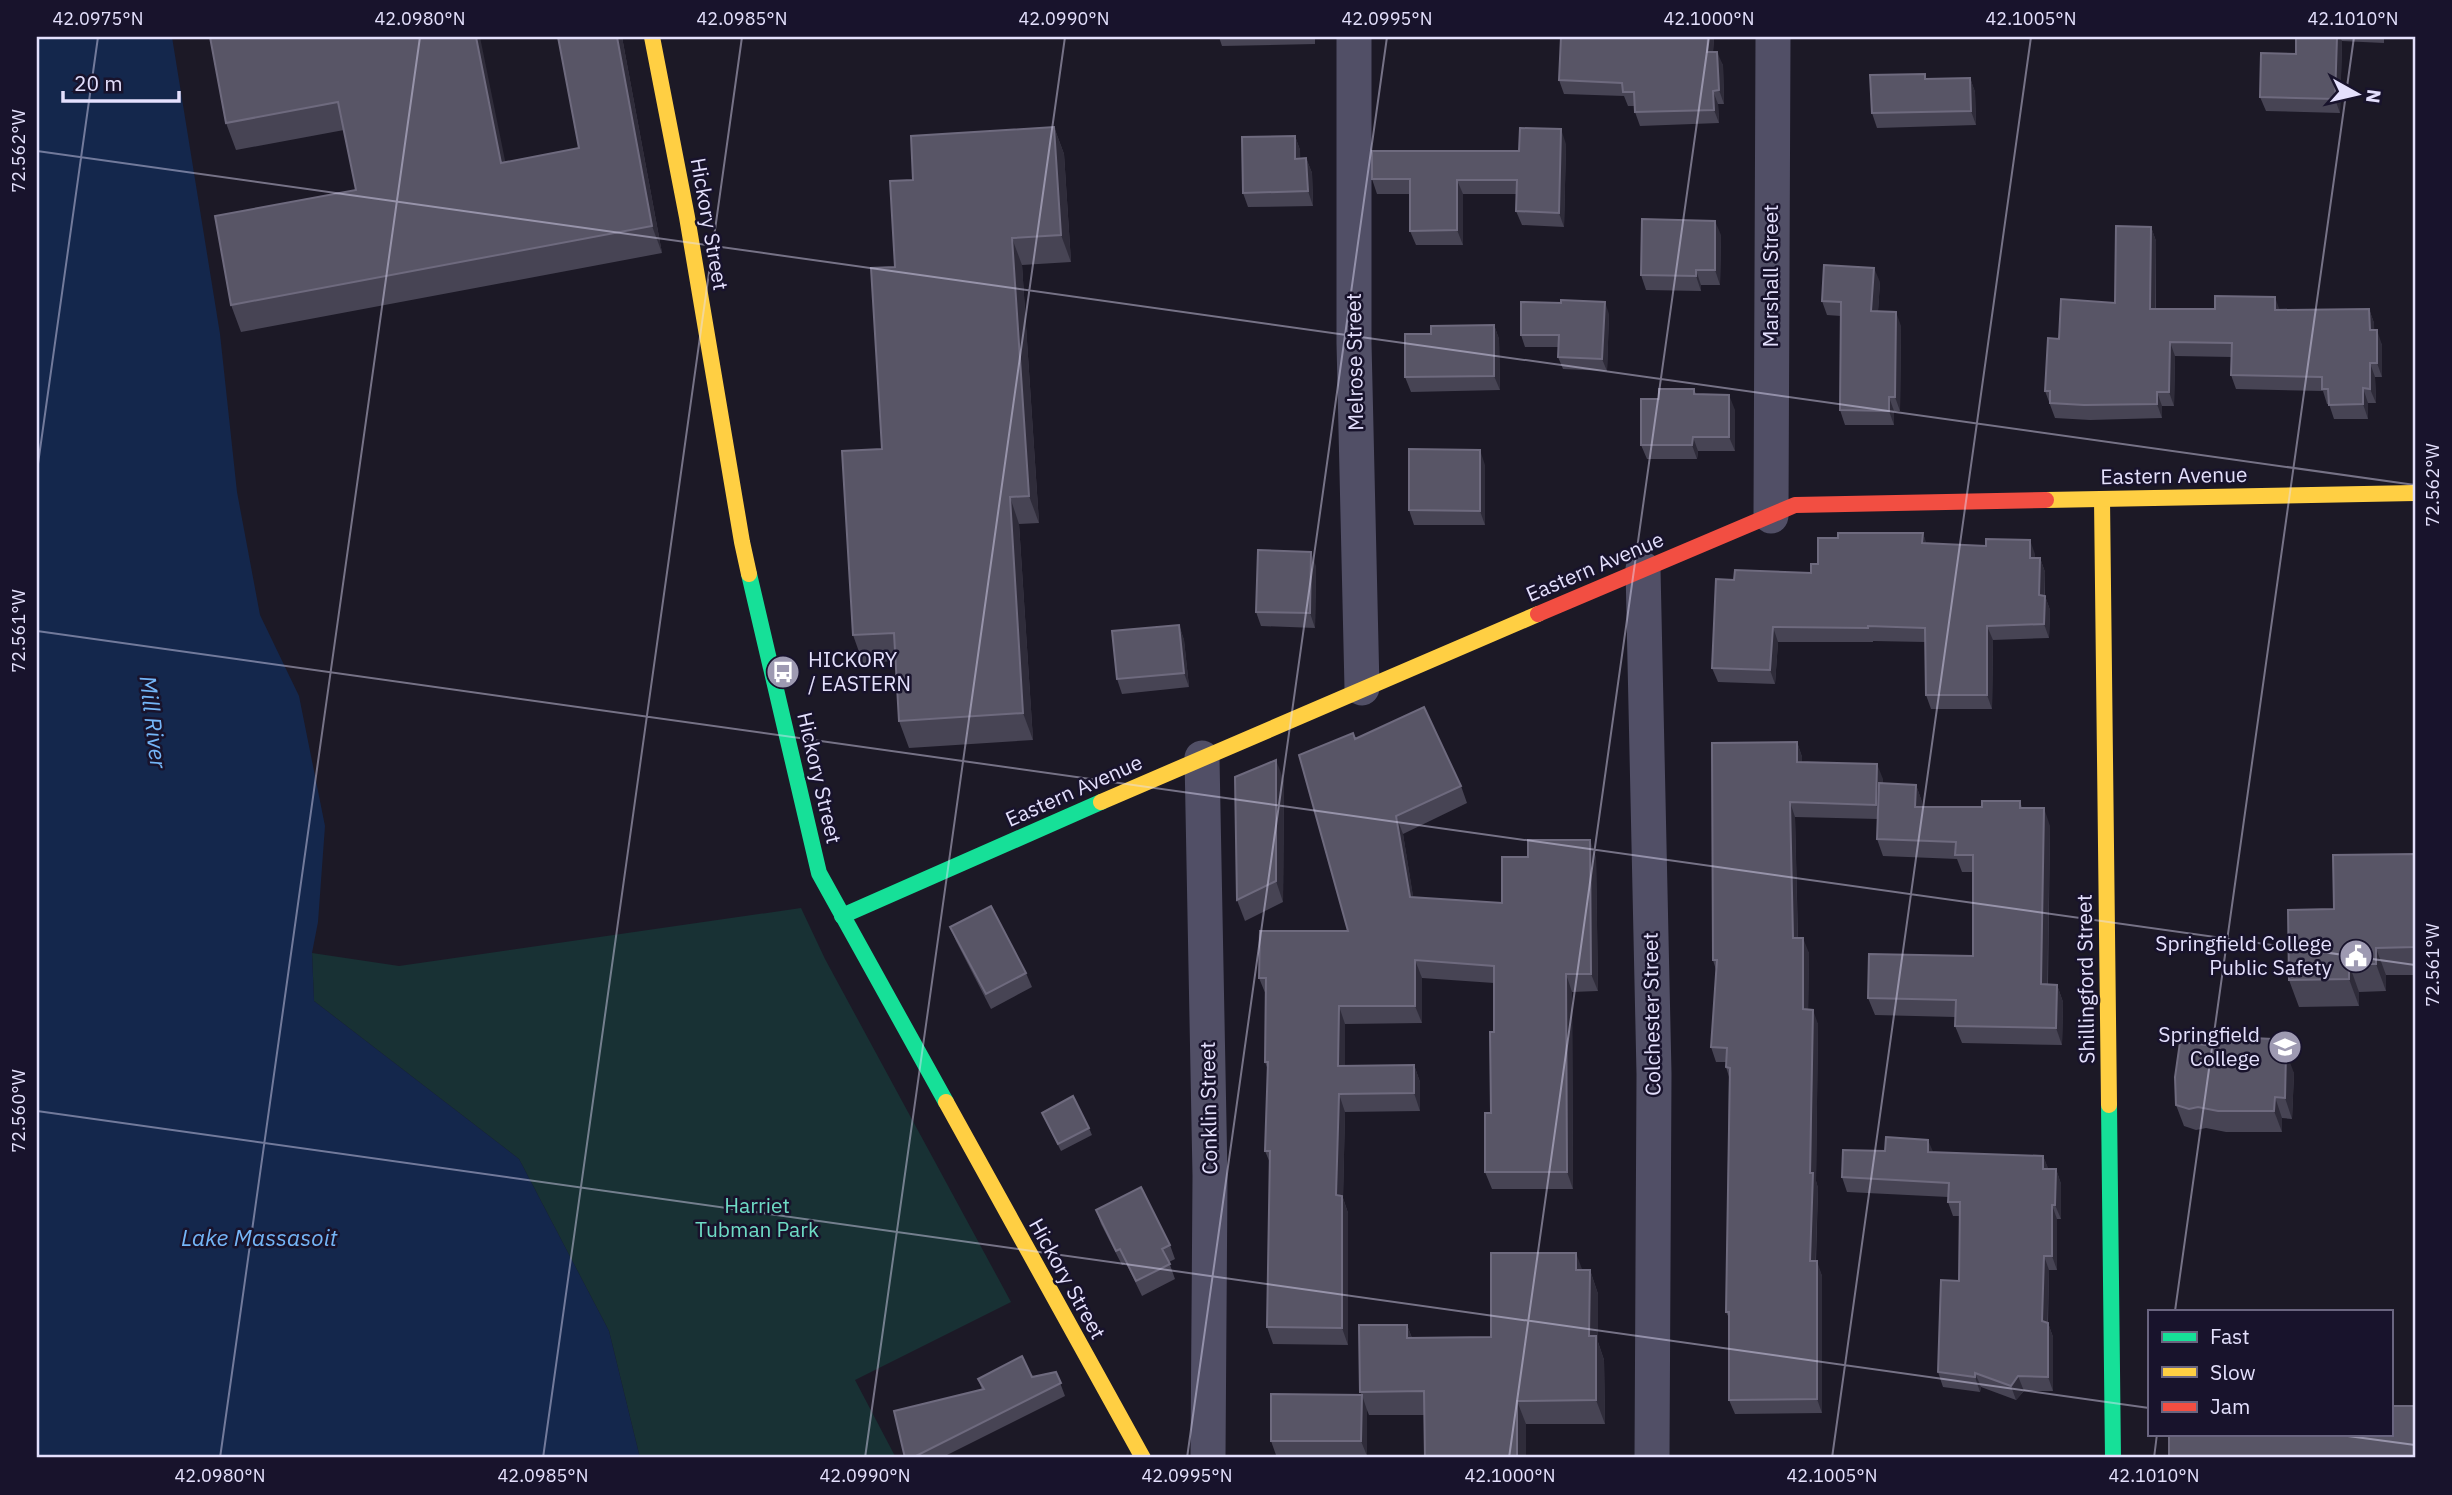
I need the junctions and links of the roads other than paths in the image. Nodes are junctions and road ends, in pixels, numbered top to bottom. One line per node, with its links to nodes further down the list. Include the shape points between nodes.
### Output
1 (652, 37): 10 (street, Hickory Street, via 742,542 820,873)
2 (1354, 37): 8 (street, Melrose Street, via 1354,343)
3 (1773, 37): 6 (street, Marshall Street)
4 (2415, 492): 5 (street, Eastern Avenue)
5 (2102, 499): 6 (street, Eastern Avenue, via 1795,505); 14 (street, Shillingford Street)
6 (1771, 516): 7 (street, Eastern Avenue)
7 (1643, 569): 8 (street, Eastern Avenue); 13 (street, Colchester Street, via 1654,1074)
8 (1362, 688): 9 (street, Eastern Avenue)
9 (1202, 758): 10 (street, Eastern Avenue); 12 (street, Conklin Street, via 1210,1176)
10 (842, 916): 11 (street, Hickory Street)
11 (1143, 1458)
12 (1208, 1458)
13 (1652, 1458)
14 (2113, 1458)

